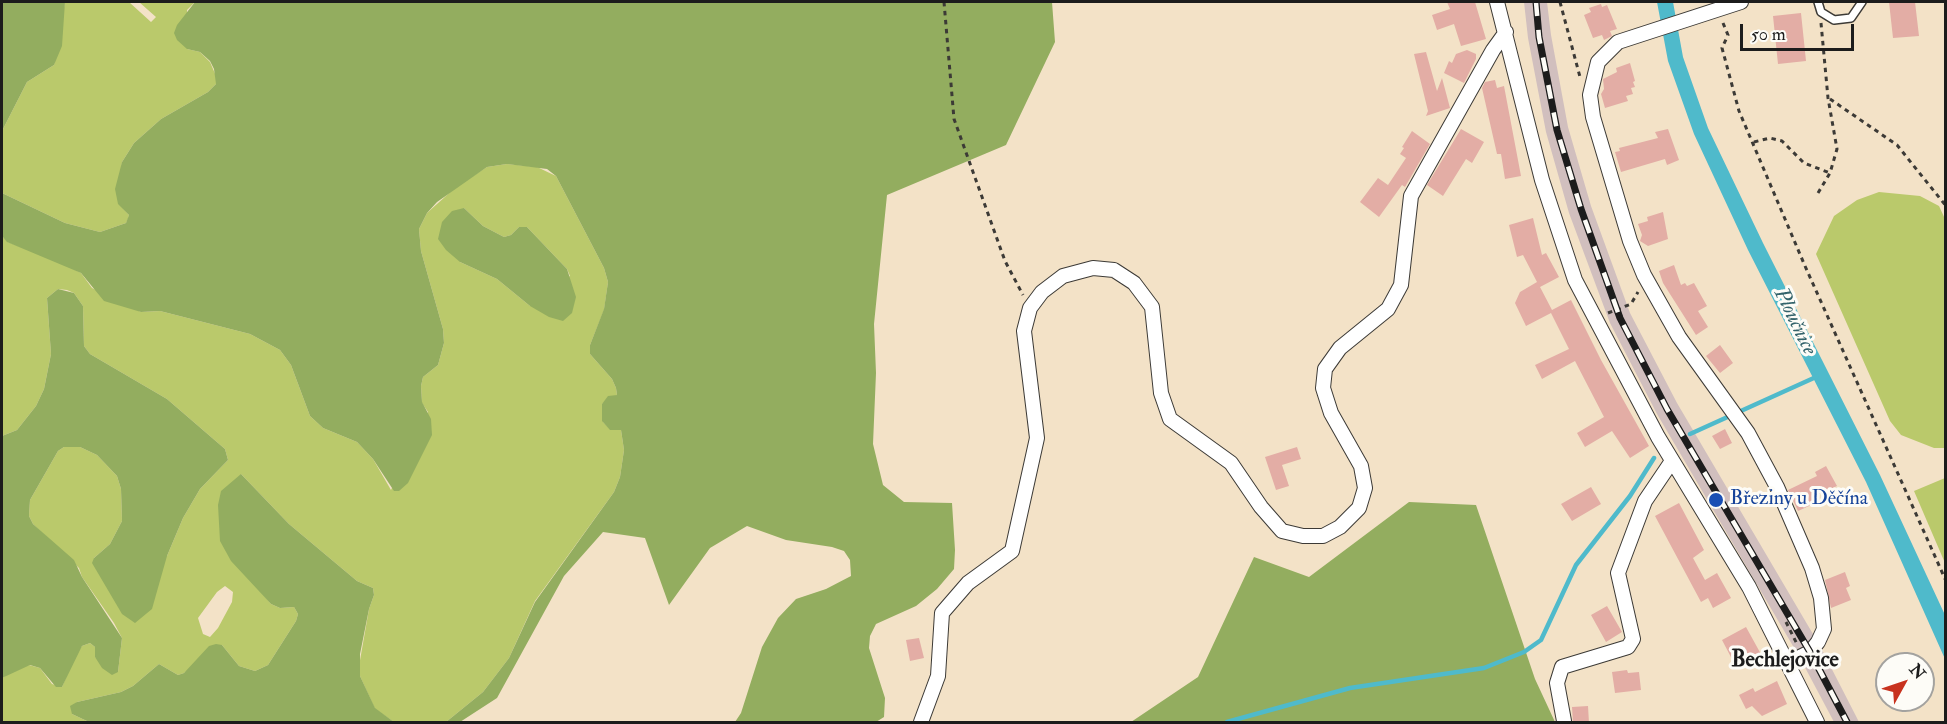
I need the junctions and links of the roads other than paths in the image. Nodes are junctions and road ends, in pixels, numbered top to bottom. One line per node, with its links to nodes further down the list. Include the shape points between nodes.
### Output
1 (1497, 2): 5 (street)
2 (1741, 2): 7 (street, via 1618,42 1598,62 1590,95 1626,230 1644,275 1679,337 1740,420 1777,487 1821,598 1824,629 1818,642)
3 (1818, 2): 4 (lane, via 1821,12 1834,20 1851,18)
4 (1862, 2)
5 (1506, 32): 6 (street, via 1542,180 1575,280); 9 (street, via 1411,196 1401,285 1388,309 1340,348 1326,369 1323,388 1331,413 1360,466 1365,489 1359,508 1340,527 1323,536 1282,531 1231,463 1170,419 1161,393 1152,306 1134,283 1114,270 1093,268 1063,276 1042,292 1030,308 1024,331 1037,438 1012,551 968,583 942,613 938,676)
6 (1672, 461): 7 (street, via 1749,587); 8 (street, via 1645,501 1618,573 1633,639 1628,647 1562,667 1557,683)
7 (1788, 663): 10 (street)
8 (1564, 721)
9 (921, 723)
10 (1817, 723)

